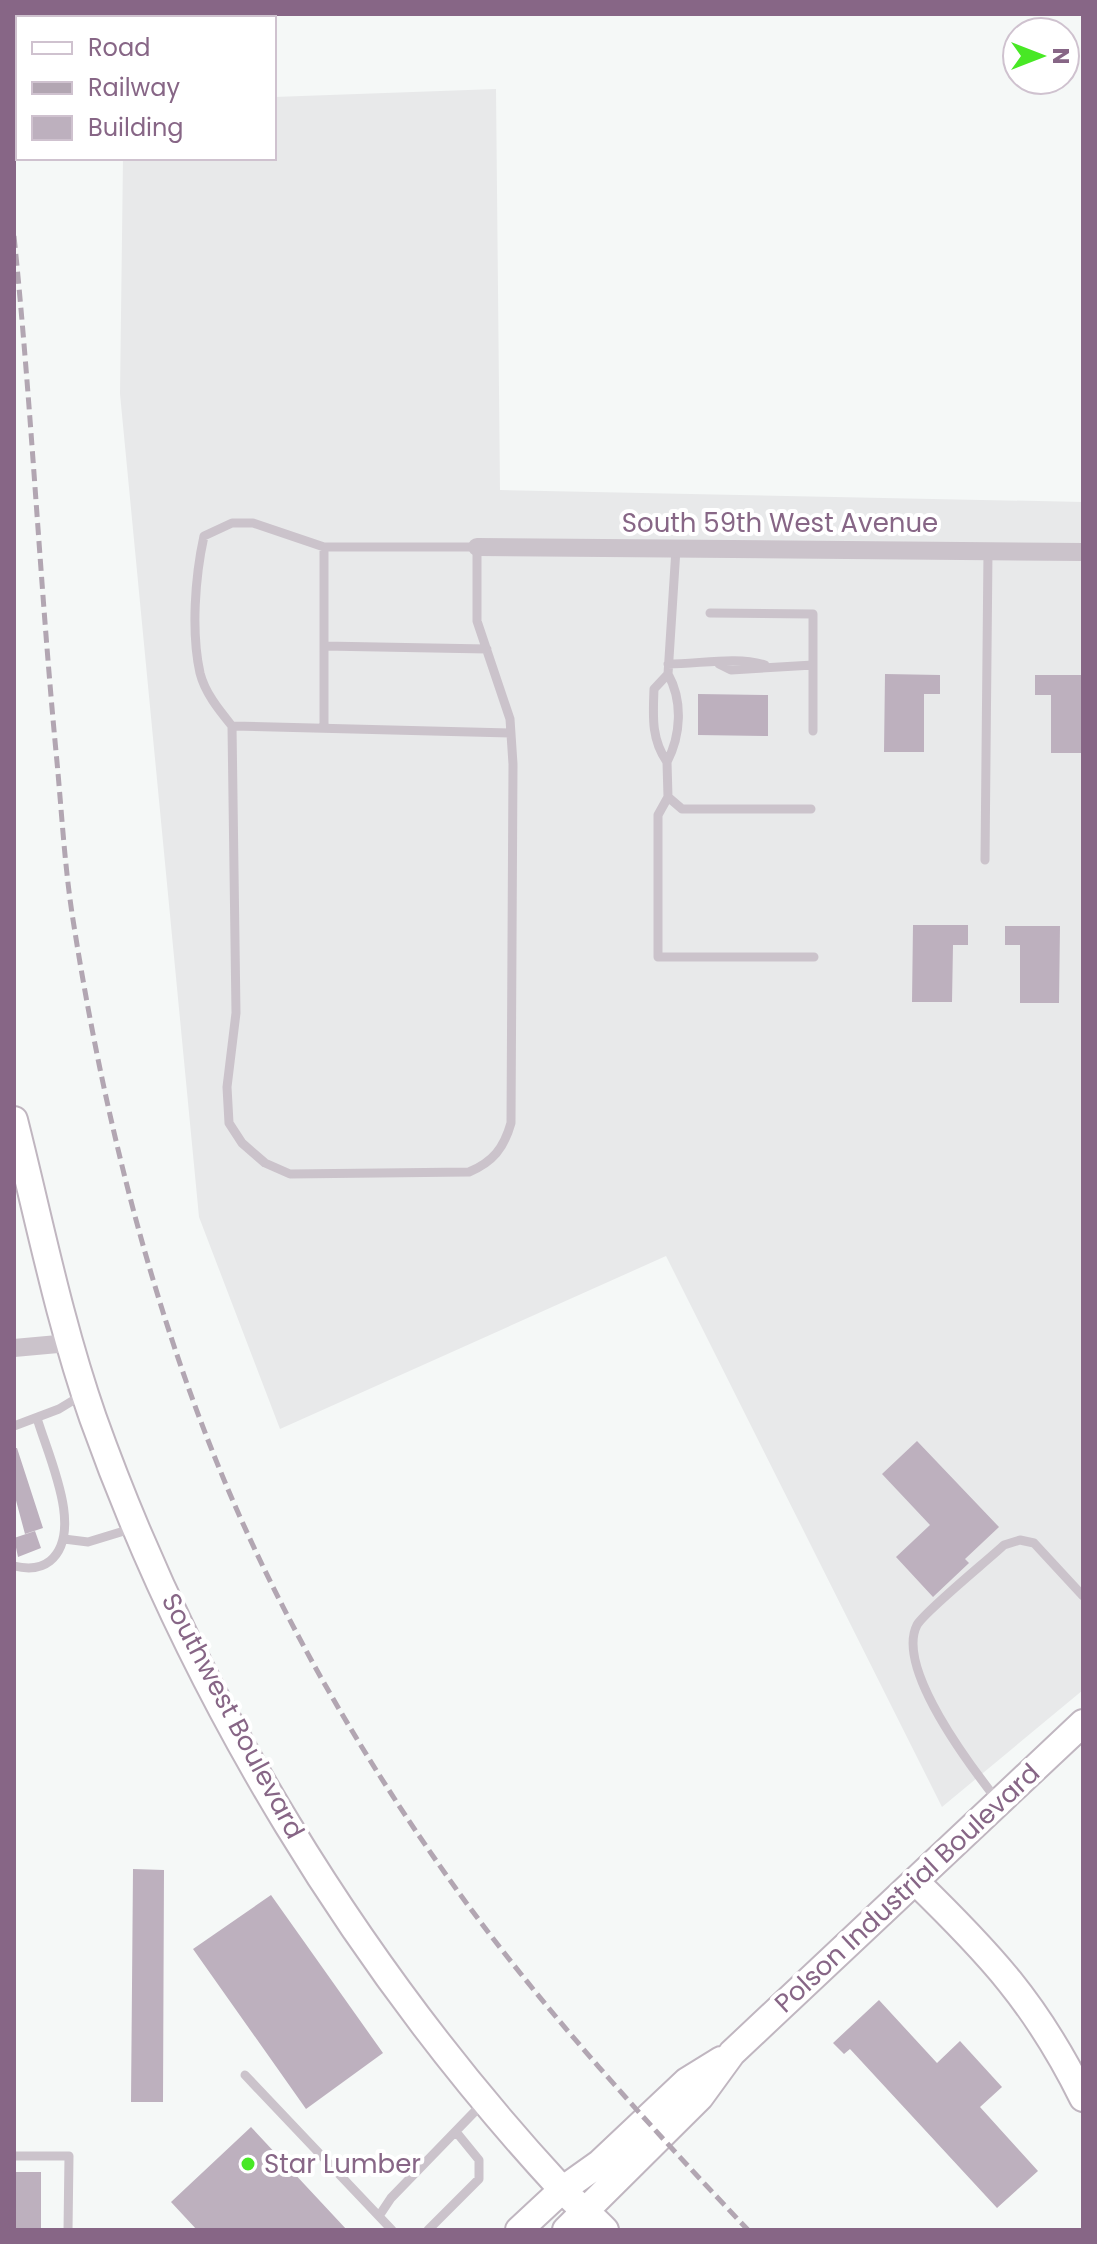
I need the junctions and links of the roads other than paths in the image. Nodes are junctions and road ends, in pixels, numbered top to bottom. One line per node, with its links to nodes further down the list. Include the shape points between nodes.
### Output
1 (324, 547): 2 (lane); 7 (lane); 11 (lane, via 253,523 232,523 204,536 199,557 200,674 210,698)
2 (477, 547): 3 (street, South 59th West Avenue); 8 (lane, via 477,621)
3 (676, 549): 4 (street, South 59th West Avenue); 10 (lane)
4 (988, 551): 5 (street, South 59th West Avenue); 18 (lane)
5 (1083, 552)
6 (710, 613): 9 (lane, via 813,614)
7 (324, 646): 8 (lane); 12 (lane)
8 (487, 649): 14 (lane)
9 (813, 665): 10 (lane); 13 (lane)
10 (668, 669): 15 (lane, via 677,691 677,743); 15 (lane, via 654,689 653,719 655,745)
11 (232, 726): 12 (lane); 14 (lane, via 236,1013 227,1087 229,1123 265,1163 290,1174 469,1172 489,1164 506,1141 511,1123)
12 (324, 728): 14 (lane)
13 (813, 731)
14 (511, 733)
15 (667, 762): 16 (lane)
16 (668, 797): 17 (lane, via 682,809); 19 (lane, via 658,815 658,957)
17 (811, 809)
18 (985, 860)
19 (814, 957)
20 (14, 1120): 21 (street, Southwest Boulevard)
21 (22, 1181): 22 (street, Southwest Boulevard)
22 (69, 1343): 23 (street); 24 (street, Southwest Boulevard)
23 (14, 1348)
24 (85, 1394): 25 (lane); 27 (street, Southwest Boulevard)
25 (37, 1418): 26 (lane); 28 (lane, via 65,1511)
26 (14, 1426)
27 (137, 1527): 28 (lane, via 88,1542); 37 (street, Southwest Boulevard, via 198,1658 295,1834 369,1947)
28 (64, 1539): 29 (lane, via 61,1552 45,1565)
29 (14, 1566)
30 (1083, 1596): 32 (lane, via 1034,1543 1020,1540 1004,1545 917,1625 913,1647 923,1686 961,1755)
31 (1083, 1723): 32 (street, Polson Industrial Boulevard)
32 (998, 1802): 33 (street, Polson Industrial Boulevard)
33 (915, 1881): 34 (street, Polson Industrial Boulevard); 36 (street, via 989,1952 1027,2000)
34 (732, 2053): 40 (street, Polson Industrial Boulevard, via 687,2081 600,2163); 41 (street, Polson Industrial Boulevard, via 700,2097)
35 (245, 2075): 42 (lane)
36 (1083, 2098)
37 (486, 2099): 38 (lane); 40 (street, Southwest Boulevard)
38 (457, 2133): 42 (lane); 45 (lane, via 479,2160 479,2179)
39 (14, 2156): 43 (lane, via 69,2156)
40 (562, 2190): 41 (street, Southwest Boulevard); 46 (street, Polson Industrial Boulevard)
41 (587, 2210): 47 (street, Polson Industrial Boulevard); 48 (street, Southwest Boulevard)
42 (379, 2216): 44 (lane)
43 (68, 2230)
44 (392, 2230)
45 (428, 2230)
46 (519, 2230)
47 (566, 2230)
48 (605, 2230)

